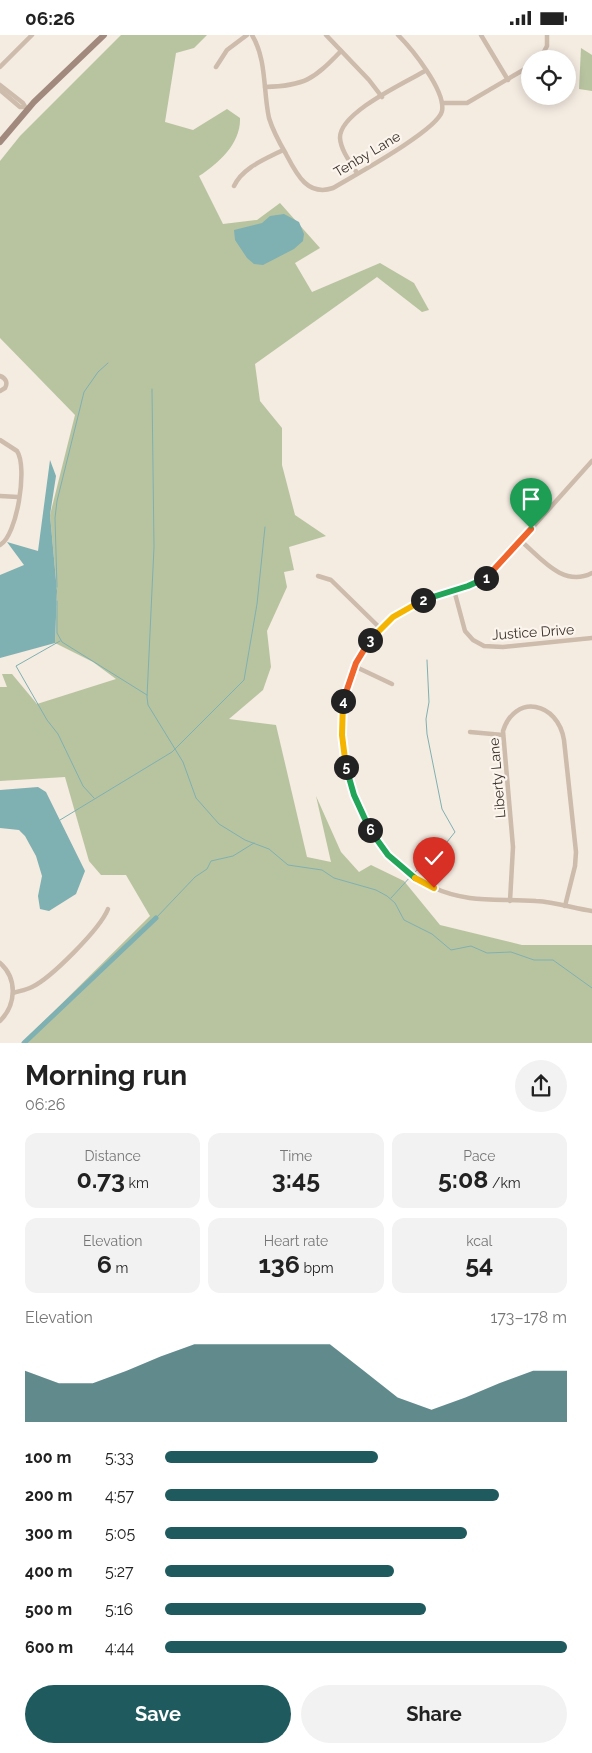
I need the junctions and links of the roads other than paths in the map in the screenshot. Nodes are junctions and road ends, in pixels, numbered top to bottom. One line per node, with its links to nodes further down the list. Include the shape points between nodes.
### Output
1 (32, 35): 11 (street)
2 (104, 35): 21 (street)
3 (247, 35): 12 (street, via 227,51)
4 (252, 35): 17 (street, Tenby Lane, via 260,53)
5 (326, 35): 10 (street)
6 (398, 35): 13 (street)
7 (481, 35): 15 (street)
8 (547, 35): 9 (street)
9 (545, 50)
10 (341, 51): 17 (street, via 309,80); 19 (street)
11 (0, 67)
12 (216, 67)
13 (425, 71): 19 (street); 20 (street)
14 (521, 71): 15 (street)
15 (508, 80): 20 (street, via 467,103)
16 (0, 85): 21 (street)
17 (265, 87): 23 (street, Tenby Lane, via 270,121)
18 (0, 90): 21 (street)
19 (382, 97): 24 (street, via 354,115 343,127 342,147)
20 (442, 103): 24 (street, Tenby Lane, via 440,117 433,125)
21 (26, 109): 22 (street)
22 (0, 142)
23 (284, 149): 24 (street, Tenby Lane, via 301,180 315,189 333,188); 25 (street, via 249,169)
24 (357, 173)
25 (234, 186)
26 (0, 376): 27 (street, via 7,383)
27 (0, 391)
28 (0, 440): 31 (street, via 20,455 22,473)
29 (592, 461): 32 (street)
30 (0, 496): 31 (street)
31 (18, 497): 33 (street, via 12,531)
32 (521, 541): 34 (street, via 561,575 579,577); 36 (street, via 489,576)
33 (0, 545)
34 (592, 573)
35 (318, 576): 37 (street, via 331,580)
36 (454, 590): 37 (street, via 414,603); 38 (street, Justice Drive, via 465,631 473,641 484,646)
37 (380, 629): 39 (street)
38 (592, 638)
39 (354, 666): 40 (street); 43 (street, via 342,705 343,750 354,795 374,836 400,866 434,888 465,898)
40 (392, 684)
41 (470, 732): 42 (street)
42 (503, 735): 43 (street, Liberty Lane, via 513,839); 44 (street, Liberty Lane, via 505,725 513,715 531,707 550,712 562,727 576,852)
43 (510, 901): 44 (street)
44 (565, 905): 46 (street)
45 (108, 909): 48 (street, via 99,926 47,976 32,987)
46 (592, 911)
47 (0, 963): 48 (street, via 10,976)
48 (13, 993): 49 (street, via 8,1011)
49 (0, 1021)

